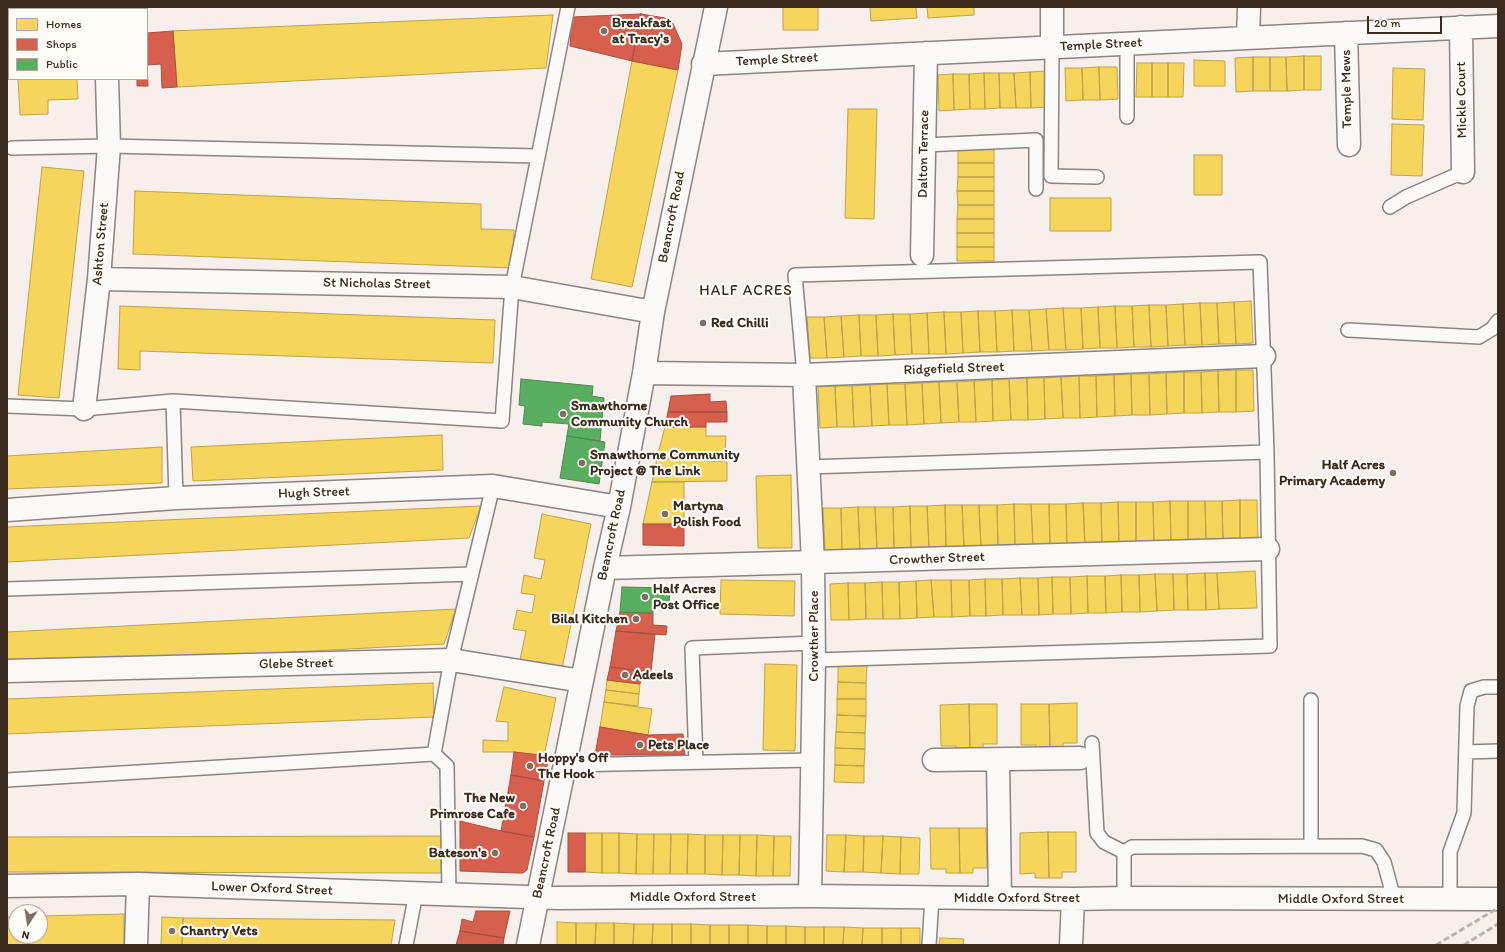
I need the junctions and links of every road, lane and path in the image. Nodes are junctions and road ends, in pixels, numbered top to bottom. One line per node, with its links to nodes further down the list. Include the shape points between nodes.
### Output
1 (568, 7): 19 (lane)
2 (716, 7): 12 (street, Beancroft Road)
3 (1052, 7): 10 (street)
4 (1249, 7): 8 (street)
5 (1498, 26): 6 (street, Temple Street)
6 (1461, 27): 7 (street, Temple Street); 20 (street, Mickle Court)
7 (1346, 33): 8 (street, Temple Street); 16 (street, Temple Mews)
8 (1248, 38): 9 (street, Temple Street)
9 (1127, 44): 10 (street, Temple Street); 14 (lane)
10 (1052, 47): 11 (street, Temple Street); 21 (lane, via 1051,176)
11 (926, 53): 12 (street, Temple Street); 15 (street, Dalton Terrace)
12 (703, 64): 27 (street, Beancroft Road)
13 (107, 80): 17 (street, Ashton Street)
14 (1127, 117)
15 (924, 144): 22 (lane, via 1036,140); 24 (street, Dalton Terrace)
16 (1349, 145)
17 (109, 146): 18 (lane); 19 (lane); 25 (street, Ashton Street)
18 (12, 148)
19 (537, 156): 26 (lane)
20 (1463, 172): 23 (lane)
21 (1097, 177)
22 (1036, 189)
23 (1390, 207)
24 (922, 255)
25 (98, 279): 26 (street, St Nicholas Street); 35 (street, Ashton Street)
26 (512, 287): 27 (street, St Nicholas Street); 33 (lane, via 502,421)
27 (653, 312): 31 (street, Beancroft Road)
28 (1498, 321): 29 (lane, via 1492,329 1479,337)
29 (1348, 330)
30 (1264, 356): 32 (street, Ridgefield Street); 32 (lane, via 1260,262 795,275); 36 (lane)
31 (644, 373): 32 (street, Ridgefield Street); 40 (street, Beancroft Road)
32 (804, 375): 37 (street, Crowther Place)
33 (173, 401): 35 (lane); 39 (lane)
34 (7, 406): 35 (lane)
35 (84, 409)
36 (1267, 452): 37 (lane); 42 (lane)
37 (808, 467): 43 (street, Crowther Place)
38 (493, 486): 39 (street, Hugh Street); 40 (street, Hugh Street); 45 (lane)
39 (176, 498): 41 (street, Hugh Street)
40 (619, 507): 44 (street, Beancroft Road)
41 (7, 510)
42 (1268, 549): 43 (street, Crowther Street); 47 (lane, via 1270,646)
43 (813, 563): 44 (street, Crowther Street); 47 (street, Crowther Place)
44 (605, 568): 50 (street, Beancroft Road)
45 (472, 574): 46 (lane); 48 (lane)
46 (7, 589)
47 (814, 651): 57 (street, Crowther Place); 60 (lane, via 692,648)
48 (451, 660): 49 (street, Glebe Street); 50 (street, Glebe Street); 56 (lane)
49 (7, 671)
50 (582, 682): 61 (street, Beancroft Road)
51 (1498, 687): 55 (lane, via 1484,687 1471,691 1467,706)
52 (1311, 700): 63 (lane)
53 (1086, 751): 59 (street); 64 (lane, via 1097,833 1104,842)
54 (1498, 751): 55 (lane)
55 (1466, 752): 76 (lane, via 1464,813 1450,852)
56 (434, 754): 62 (lane); 68 (lane, via 447,766)
57 (812, 760): 60 (lane); 69 (street, Crowther Place)
58 (934, 760): 59 (street)
59 (998, 760): 72 (street)
60 (696, 762): 61 (lane)
61 (566, 765): 70 (street, Beancroft Road)
62 (7, 780)
63 (1311, 846): 64 (lane, via 1132,847); 75 (lane, via 1362,846 1376,850 1384,862)
64 (1124, 852): 73 (lane)
65 (138, 884): 66 (street, Lower Oxford Street); 67 (street, Lower Oxford Street); 78 (street)
66 (7, 886)
67 (416, 893): 68 (street, Lower Oxford Street); 79 (lane)
68 (449, 894): 70 (street, Lower Oxford Street)
69 (810, 896): 70 (street, Middle Oxford Street); 71 (street, Middle Oxford Street)
70 (537, 898): 80 (street, Beancroft Road)
71 (932, 898): 72 (street, Middle Oxford Street); 81 (lane)
72 (1000, 898): 74 (street, Middle Oxford Street)
73 (1124, 898): 74 (street, Middle Oxford Street); 75 (street, Middle Oxford Street)
74 (1073, 899): 82 (street)
75 (1394, 899): 76 (street, Middle Oxford Street)
76 (1450, 899): 77 (street, Middle Oxford Street)
77 (1498, 899)
78 (136, 945)
79 (406, 945)
80 (528, 945)
81 (929, 945)
82 (1071, 945)

